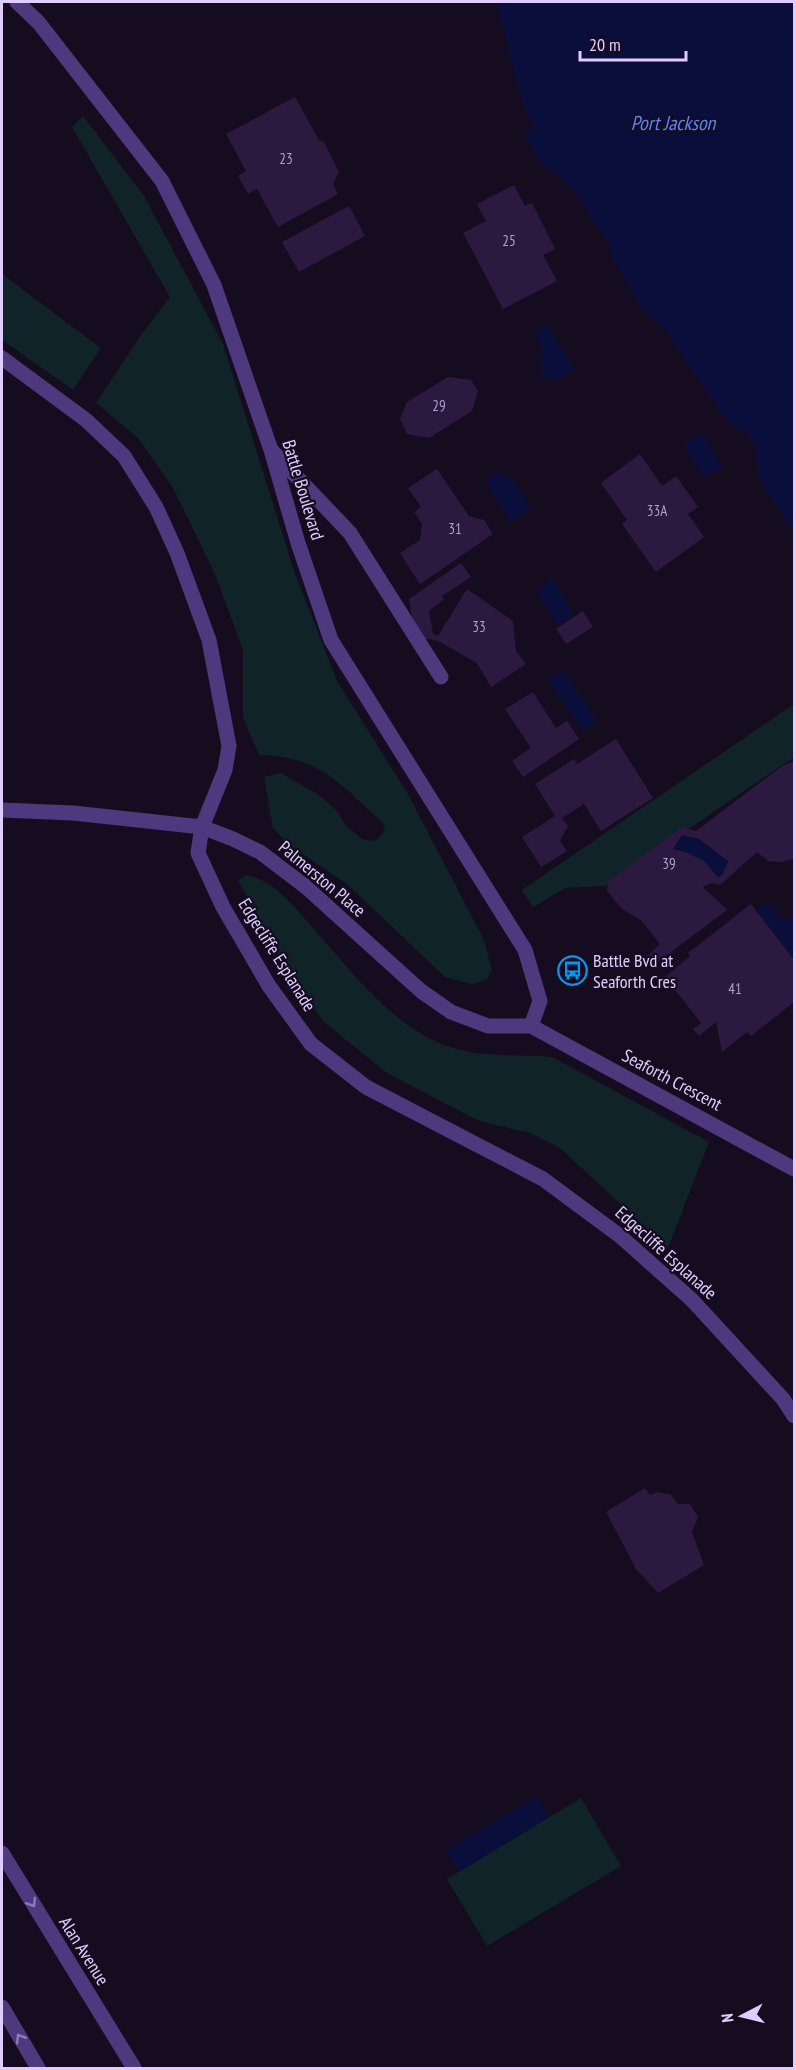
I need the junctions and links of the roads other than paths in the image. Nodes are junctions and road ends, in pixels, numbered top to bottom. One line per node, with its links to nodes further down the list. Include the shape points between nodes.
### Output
1 (17, 2): 3 (street, Battle Boulevard, via 39,23 162,181 214,285)
2 (2, 358): 6 (street, Edgecliffe Esplanade, via 87,420 124,456 156,507 177,553 209,640 229,746 225,770)
3 (271, 450): 4 (street, via 350,533); 7 (street, Battle Boulevard, via 331,640 525,950 540,1001)
4 (441, 677)
5 (2, 810): 6 (street, Palmerston Place, via 73,813)
6 (202, 827): 7 (street, Palmerston Place, via 260,852 306,887 421,991 451,1012 488,1026); 9 (street, Edgecliffe Esplanade, via 198,853 223,908 269,986 311,1044 366,1087 543,1179 620,1236 692,1300)
7 (531, 1026): 8 (street, Seaforth Crescent)
8 (795, 1169)
9 (795, 1416)
10 (2, 1853): 13 (street, Alan Avenue, one-way to 13)
11 (2, 2007): 12 (street, one-way to 11)
12 (38, 2068)
13 (134, 2068)

